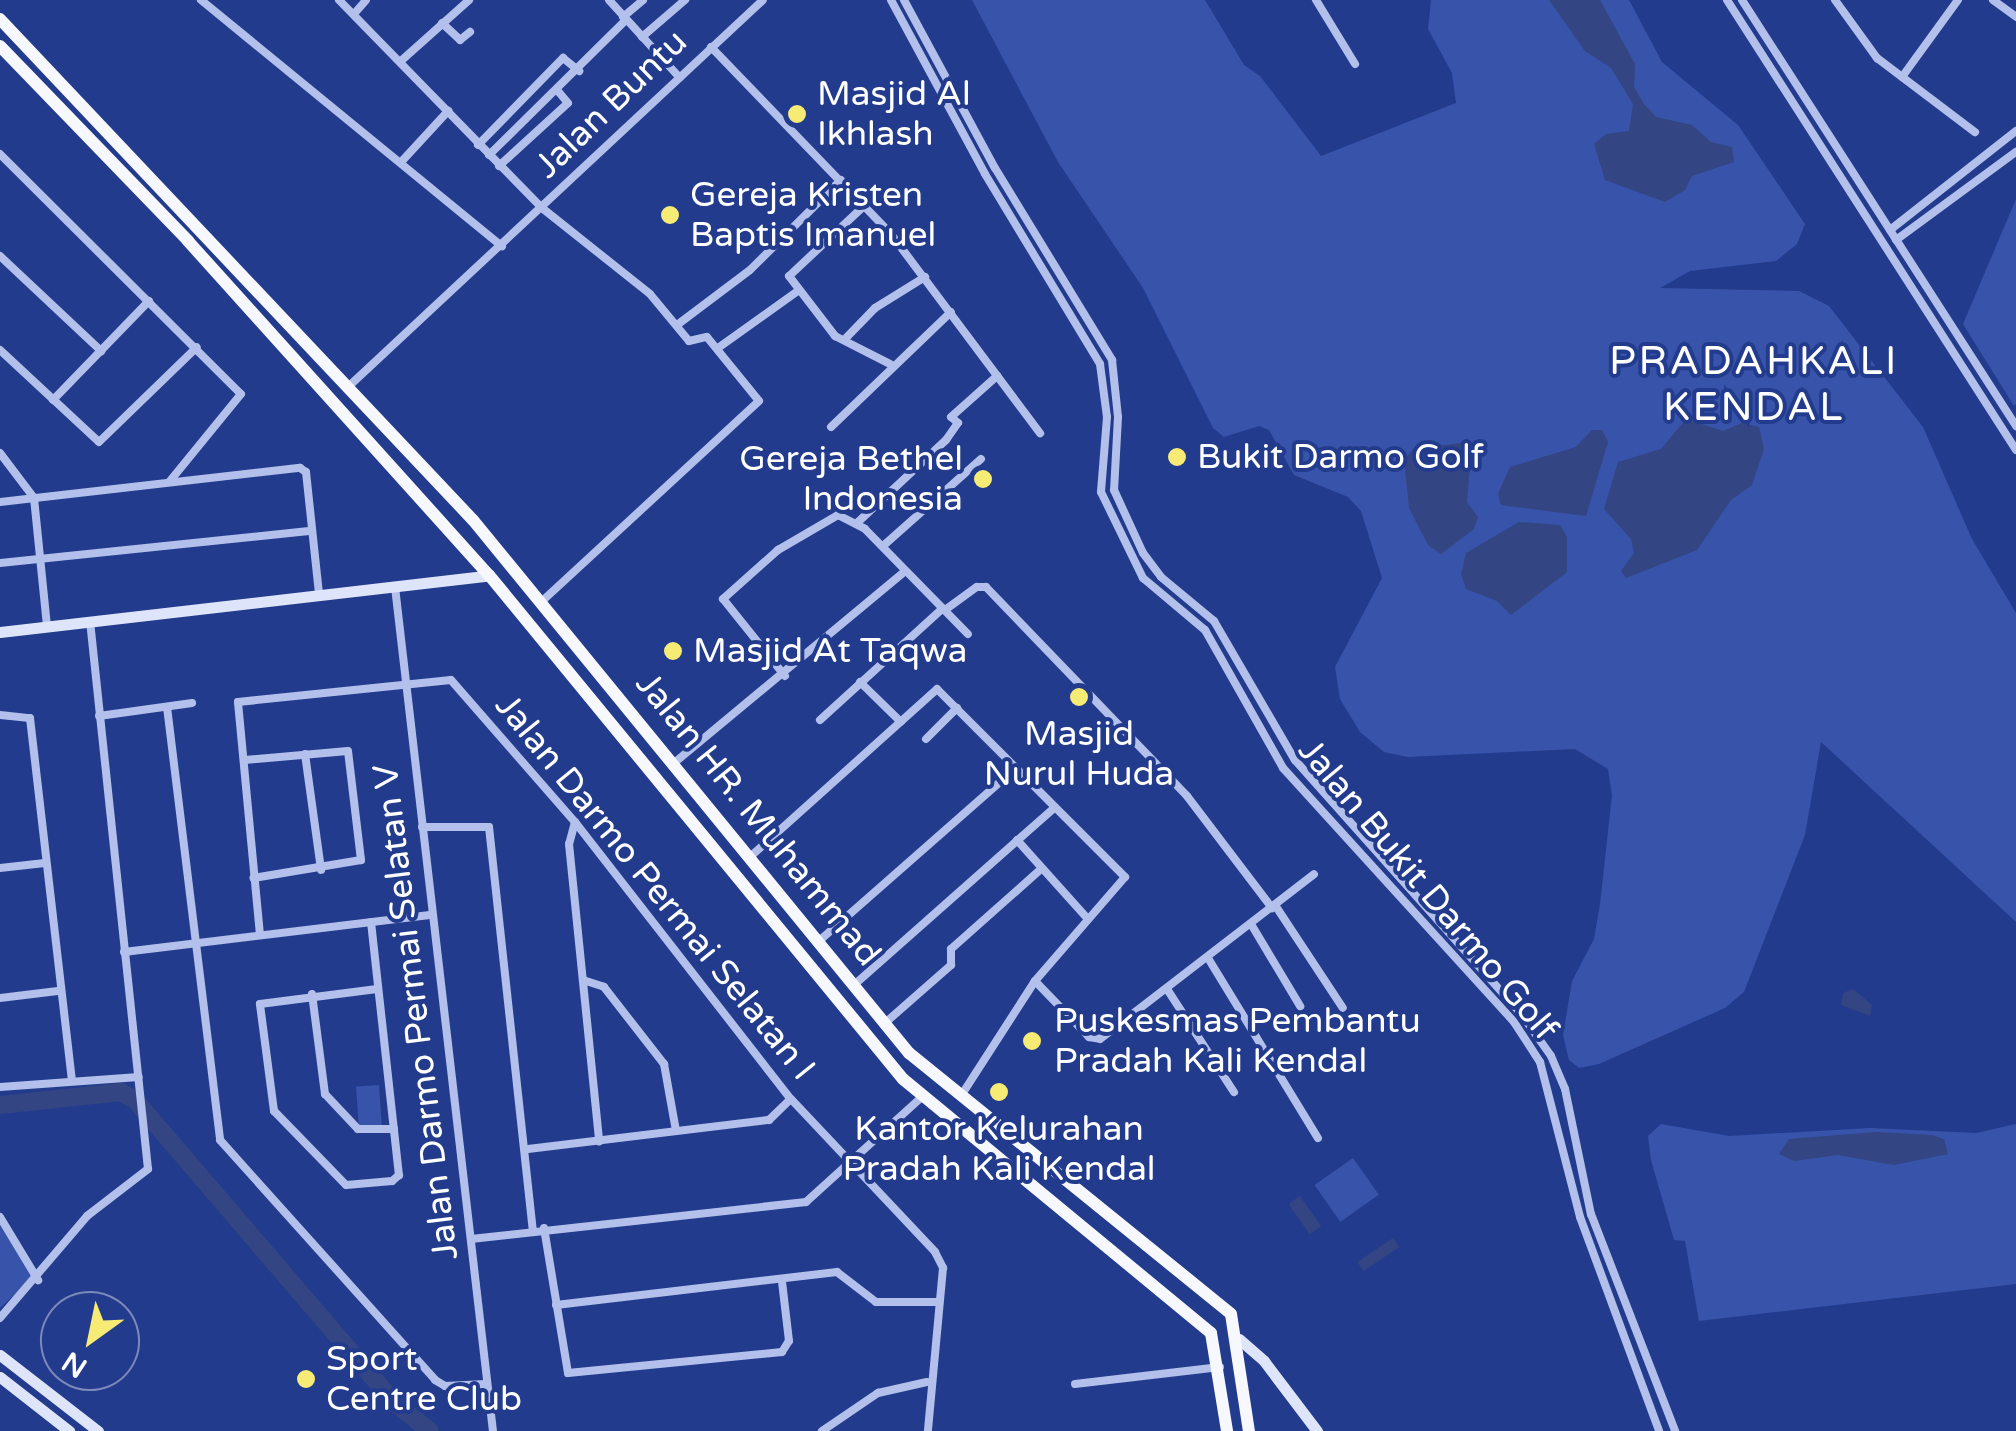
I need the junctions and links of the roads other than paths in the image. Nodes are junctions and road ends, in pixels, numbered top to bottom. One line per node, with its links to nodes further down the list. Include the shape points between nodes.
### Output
1 (201, 0): 41 (street)
2 (339, 0): 17 (street)
3 (366, 0): 17 (street)
4 (469, 0): 21 (street)
5 (609, 0): 20 (street)
6 (643, 0): 20 (street)
7 (685, 0): 23 (street)
8 (763, 0): 25 (street, Jalan Buntu)
9 (890, 0): 175 (street, Jalan Bukit Darmo Golf, via 1100,364 1107,417 1101,492 1143,578 1205,630 1283,768 1514,1022 1540,1062 1580,1218)
10 (904, 0): 174 (street, Jalan Bukit Darmo Golf, via 995,168 1112,360 1118,402 1114,490 1143,553 1161,578 1214,621 1295,760 1551,1056 1591,1214)
11 (1316, 0): 27 (street)
12 (1727, 0): 69 (street)
13 (1742, 0): 47 (street)
14 (1835, 0): 30 (street, via 1868,49)
15 (1958, 0): 30 (street)
16 (1993, 0): 18 (street)
17 (354, 14): 26 (street)
18 (2016, 17)
19 (0, 19): 46 (main road, Jalan HR. Muhammad)
20 (624, 19): 23 (street); 28 (street)
21 (442, 23): 22 (street, via 460,40); 26 (street)
22 (470, 32)
23 (642, 37): 29 (street)
24 (0, 46): 49 (main road, Jalan HR. Muhammad)
25 (710, 47): 29 (street, Jalan Buntu); 43 (street)
26 (402, 60): 34 (street)
27 (1355, 64)
28 (579, 70): 31 (street); 37 (street, via 563,58)
29 (680, 78): 45 (street, Jalan Buntu)
30 (1902, 78): 35 (street)
31 (557, 90): 33 (street); 40 (street)
32 (578, 94): 33 (street)
33 (568, 103): 42 (street)
34 (448, 112): 37 (street); 41 (street)
35 (1976, 132)
36 (2016, 132): 47 (street)
37 (478, 144): 40 (street)
38 (2016, 152): 48 (street)
39 (0, 154): 54 (street)
40 (489, 155): 42 (street)
41 (403, 160): 50 (street)
42 (499, 166): 45 (street)
43 (842, 180): 44 (street); 56 (street, via 750,270)
44 (865, 205): 52 (street); 53 (street, via 790,274)
45 (542, 208): 50 (street, Jalan Buntu); 56 (street, via 650,294)
46 (202, 229): 49 (main road); 64 (main road, Jalan HR. Muhammad)
47 (1890, 230): 48 (street)
48 (1896, 240): 67 (street)
49 (188, 241): 81 (main road, Jalan HR. Muhammad)
50 (502, 246): 64 (street, Jalan Buntu)
51 (0, 256): 61 (street)
52 (925, 277): 55 (street); 57 (street, via 875,308)
53 (798, 291): 57 (street); 59 (street)
54 (149, 301): 58 (street); 61 (street)
55 (950, 312): 62 (street); 63 (street)
56 (677, 325): 59 (street, via 692,342 705,335)
57 (845, 339): 62 (street)
58 (197, 347): 65 (street, via 101,441 93,441); 72 (street, via 240,398)
59 (718, 348): 84 (street, via 758,402)
60 (0, 350): 65 (street)
61 (101, 351): 65 (street)
62 (890, 364): 66 (street)
63 (997, 376): 68 (street); 75 (street, via 952,417 958,423 946,440)
64 (348, 387): 84 (main road, Jalan HR. Muhammad)
65 (53, 400)
66 (831, 426)
67 (2016, 426)
68 (1040, 434)
69 (2016, 450)
70 (0, 452): 73 (street)
71 (981, 460): 77 (street)
72 (170, 481): 73 (street); 76 (street, via 304,470)
73 (34, 498): 74 (street); 78 (street)
74 (0, 502)
75 (857, 523): 77 (street); 91 (street, via 838,515 819,522 723,599)
76 (311, 532): 78 (street); 83 (street)
77 (882, 546): 80 (street)
78 (41, 559): 79 (street); 87 (street)
79 (0, 564)
80 (906, 571): 85 (street); 91 (street)
81 (490, 574): 82 (street); 94 (main road, Jalan HR. Muhammad)
82 (395, 587): 83 (street); 92 (street, Jalan Darmo Permai Selatan V)
83 (320, 594): 86 (street)
84 (541, 602): 90 (main road, Jalan HR. Muhammad)
85 (944, 609): 89 (street); 93 (street); 121 (street, via 986,588 1188,796)
86 (90, 620): 87 (street); 99 (street)
87 (48, 626): 88 (street)
88 (0, 632)
89 (968, 634)
90 (599, 672): 94 (main road); 105 (main road, Jalan HR. Muhammad)
91 (785, 676): 105 (street)
92 (405, 682): 104 (street, via 242,699 236,707); 108 (street, Jalan Darmo Permai Selatan I, via 451,680); 110 (street, Jalan Darmo Permai Selatan V)
93 (860, 682): 100 (street); 101 (street)
94 (583, 685): 111 (main road, Jalan HR. Muhammad)
95 (192, 704): 96 (street)
96 (167, 707): 99 (street); 128 (street)
97 (957, 708): 101 (street, via 934,689); 102 (street); 106 (street)
98 (0, 715): 115 (street, via 30,718)
99 (99, 716): 129 (street)
100 (820, 720)
101 (901, 722): 113 (street)
102 (926, 739)
103 (305, 754): 104 (street); 118 (street); 118 (street, via 351,755 361,860)
104 (245, 760): 120 (street)
105 (674, 763): 109 (main road, Jalan HR. Muhammad)
106 (1016, 768): 107 (street); 127 (street)
107 (1055, 807): 112 (street); 123 (street, via 1125,877)
108 (575, 822): 131 (street, via 569,844); 148 (street, Jalan Darmo Permai Selatan I)
109 (723, 823): 111 (main road); 113 (main road, Jalan HR. Muhammad)
110 (422, 827): 122 (street, Jalan Darmo Permai Selatan V); 155 (street, via 489,827)
111 (708, 837): 114 (main road, Jalan HR. Muhammad)
112 (1017, 840): 117 (street); 133 (street)
113 (747, 852): 114 (main road); 127 (main road, Jalan HR. Muhammad)
114 (728, 861): 146 (main road, Jalan HR. Muhammad, via 902,1079)
115 (45, 863): 116 (street); 136 (street)
116 (0, 868)
117 (1041, 869): 123 (street); 141 (street, via 951,949 951,965)
118 (321, 870): 120 (street)
119 (1314, 874): 121 (street)
120 (254, 878): 126 (street)
121 (1274, 906): 125 (street); 140 (street)
122 (430, 915): 124 (street); 159 (street, Jalan Darmo Permai Selatan V)
123 (1087, 918): 132 (street)
124 (371, 922): 126 (street); 134 (street)
125 (1251, 924): 130 (street); 139 (street)
126 (260, 935): 128 (street)
127 (819, 941): 133 (main road, Jalan HR. Muhammad)
128 (195, 943): 129 (street); 170 (street, via 220,1140 434,1380 445,1386)
129 (124, 952): 142 (street)
130 (1208, 958): 135 (street); 152 (street)
131 (584, 980): 151 (street, via 604,987 664,1064); 153 (street)
132 (1035, 981): 135 (street, via 1092,1040); 147 (street)
133 (854, 985): 141 (main road, Jalan HR. Muhammad)
134 (377, 989): 137 (street); 150 (street)
135 (1167, 989): 145 (street)
136 (58, 991): 138 (street); 143 (street)
137 (312, 994): 150 (street, via 326,1094 358,1129); 150 (street, via 260,1002 274,1112 340,1183 392,1181 398,1175)
138 (0, 998)
139 (1300, 1006)
140 (1343, 1008)
141 (885, 1023): 147 (main road, Jalan HR. Muhammad, via 909,1053)
142 (139, 1076): 143 (street); 160 (street, via 148,1164 142,1177 86,1216)
143 (72, 1079): 144 (street)
144 (0, 1087)
145 (1234, 1092)
146 (923, 1096): 154 (main road, Jalan HR. Muhammad); 156 (street)
147 (961, 1096): 149 (main road, Jalan HR. Muhammad)
148 (790, 1099): 151 (street, via 768,1120); 156 (street, Jalan Darmo Permai Selatan I)
149 (998, 1124): 154 (main road); 165 (main road, Jalan HR. Muhammad, via 1216,1300 1231,1314)
150 (394, 1130)
151 (676, 1132): 153 (street)
152 (1318, 1138)
153 (600, 1141): 155 (street)
154 (982, 1143): 167 (main road, Jalan HR. Muhammad, via 1181,1303 1211,1333)
155 (528, 1149): 158 (street)
156 (848, 1164): 158 (street, via 806,1202); 162 (street, Jalan Darmo Permai Selatan I, via 935,1252 943,1268)
157 (0, 1217): 160 (street)
158 (539, 1229): 159 (street); 163 (street)
159 (471, 1239): 170 (street, Jalan Darmo Permai Selatan V)
160 (38, 1280): 164 (street)
161 (782, 1281): 162 (street, via 843,1272 876,1302); 163 (street); 163 (street, via 789,1341 782,1352 574,1375 563,1369)
162 (937, 1302): 169 (street, Jalan Darmo Permai Selatan I)
163 (556, 1304)
164 (0, 1318)
165 (1239, 1339): 182 (main road, Jalan HR. Muhammad); 183 (street)
166 (0, 1355): 172 (street)
167 (1220, 1367): 171 (street); 181 (main road, Jalan HR. Muhammad)
168 (0, 1377): 173 (street)
169 (927, 1382): 179 (street, via 878,1393); 180 (street, Jalan Darmo Permai Selatan I)
170 (486, 1384): 178 (street, Jalan Darmo Permai Selatan V)
171 (1075, 1384)
172 (58, 1401): 173 (street); 177 (street)
173 (48, 1415): 176 (street)
174 (1673, 1427): 175 (street)
175 (1658, 1430)
176 (69, 1431)
177 (98, 1431)
178 (493, 1431)
179 (822, 1431)
180 (928, 1431)
181 (1228, 1431)
182 (1249, 1431)
183 (1317, 1431)

